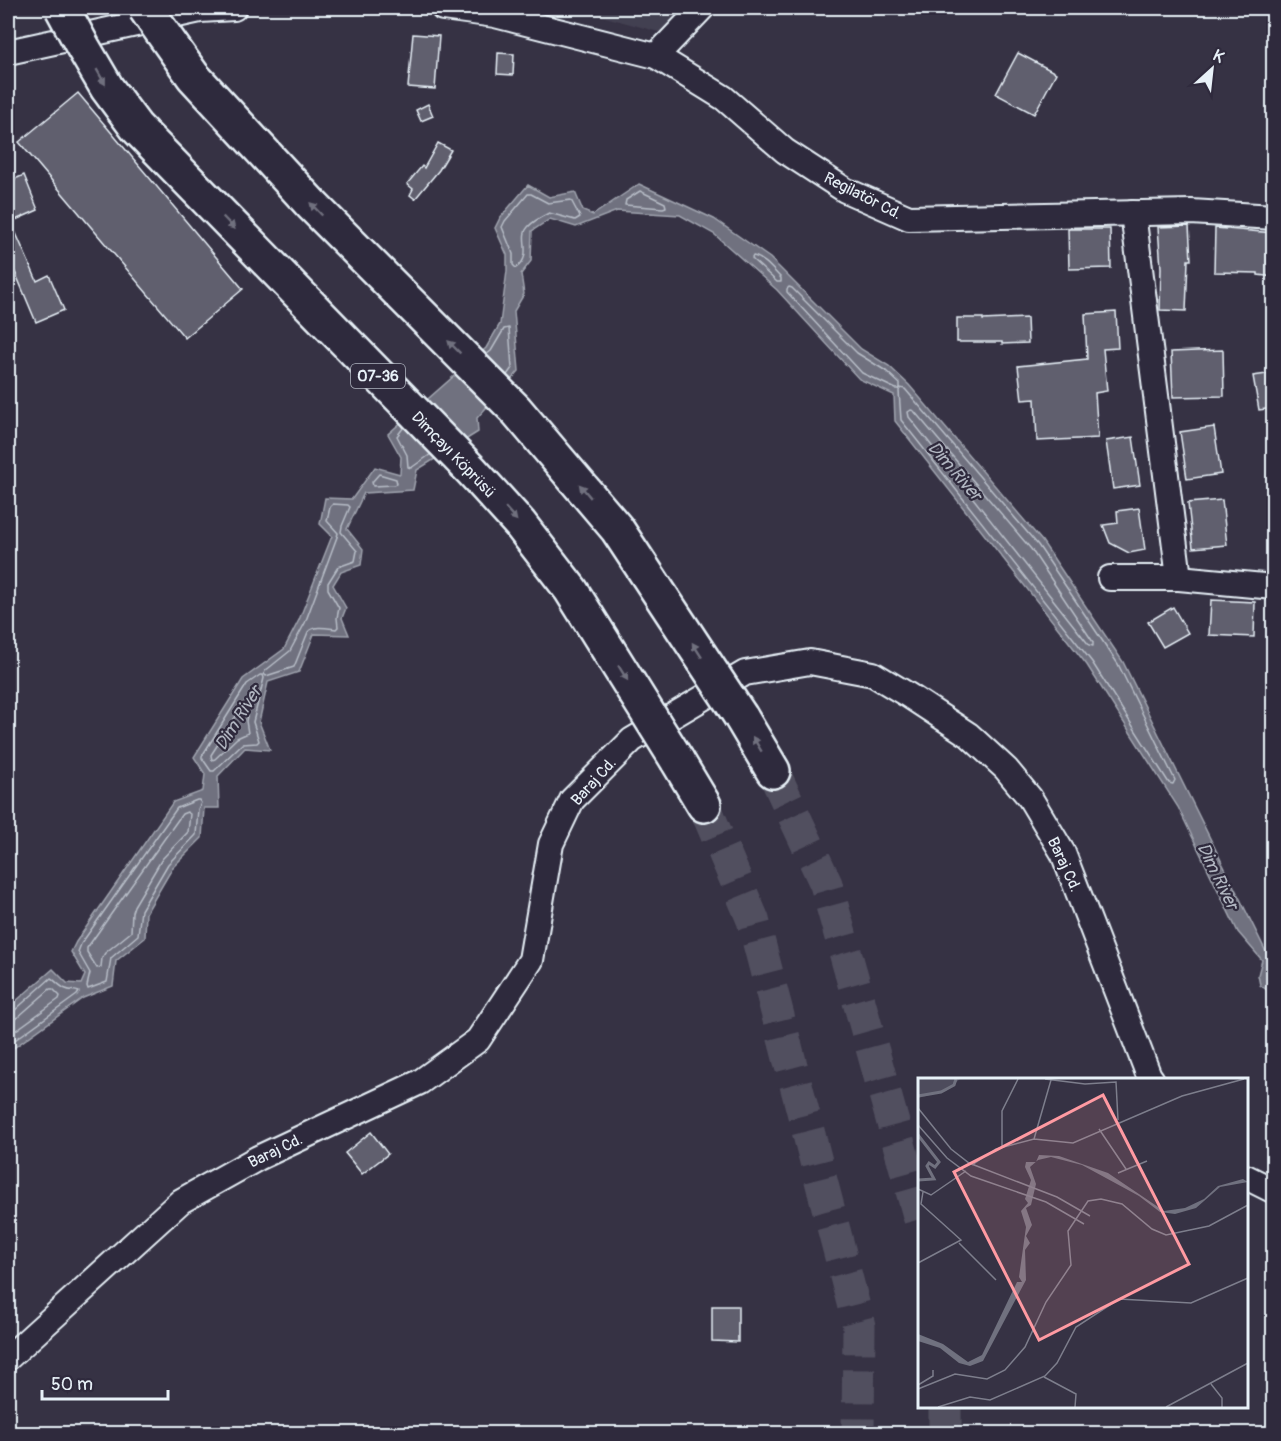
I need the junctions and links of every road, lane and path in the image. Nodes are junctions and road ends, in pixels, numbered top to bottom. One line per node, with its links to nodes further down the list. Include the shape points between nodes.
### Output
1 (62, 8): 14 (highway, Dimçayı Köprüsü / 07-36, one-way to 14, bridge, via 107,88 135,127 520,524 571,590)
2 (145, 8): 13 (highway, one-way to 2, bridge, via 610,520 516,410 312,205 192,75)
3 (234, 8): 6 (street, via 200,10)
4 (442, 8): 7 (street, Regilatör Cd., via 495,15)
5 (702, 8): 7 (street)
6 (8, 52)
7 (656, 56): 8 (street, Regilatör Cd., via 724,98 784,151 845,190 909,218)
8 (1132, 213): 9 (street, Regilatör Cd.); 11 (street)
9 (1274, 217)
10 (1110, 578): 11 (street)
11 (1179, 578): 12 (street)
12 (1274, 587)
13 (773, 771)
14 (704, 805)
15 (1151, 1078): 18 (street, Baraj Cd., via 1063,853 1030,798 1006,769 969,735 873,674 810,662 746,673 632,740 572,800 551,844 531,960 478,1040 420,1082 258,1158 181,1201)
16 (1248, 1178): 17 (street)
17 (1274, 1191)
18 (9, 1357)

